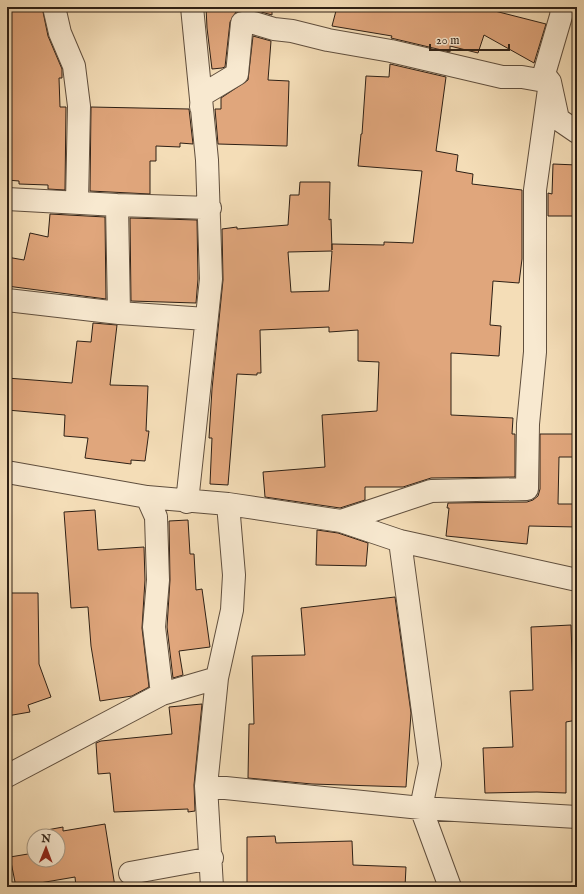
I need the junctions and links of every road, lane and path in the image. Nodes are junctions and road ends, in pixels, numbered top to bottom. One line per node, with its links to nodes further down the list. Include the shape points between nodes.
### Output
1 (54, 7): 9 (street, via 60,33 74,66 79,106)
2 (192, 7): 6 (street)
3 (562, 7): 5 (street, via 544,74)
4 (245, 15): 5 (street, via 254,23 274,29 391,51 502,77 522,77); 6 (street, via 237,74 202,95)
5 (550, 82): 7 (street, via 558,119); 19 (street, via 535,190 535,352 528,424 527,490 431,491)
6 (202, 107): 11 (street)
7 (577, 132)
8 (7, 199): 9 (street)
9 (77, 202): 10 (street)
10 (117, 205): 11 (street); 13 (street)
11 (210, 208): 14 (street, via 211,279)
12 (7, 300): 13 (street)
13 (119, 313): 14 (street)
14 (206, 319): 17 (street)
15 (7, 472): 16 (street)
16 (147, 497): 17 (street); 23 (street, via 156,517 158,580 154,627)
17 (187, 502): 18 (street)
18 (228, 504): 19 (street); 22 (street, via 234,575 232,610)
19 (341, 521): 20 (street)
20 (400, 541): 21 (street); 26 (street, via 430,764)
21 (577, 580)
22 (217, 678): 23 (street); 25 (street)
23 (162, 694): 24 (street)
24 (7, 776)
25 (206, 786): 26 (street); 28 (street)
26 (421, 808): 27 (street); 31 (street)
27 (577, 817)
28 (212, 858): 29 (street); 30 (street)
29 (130, 873)
30 (212, 887)
31 (450, 887)

